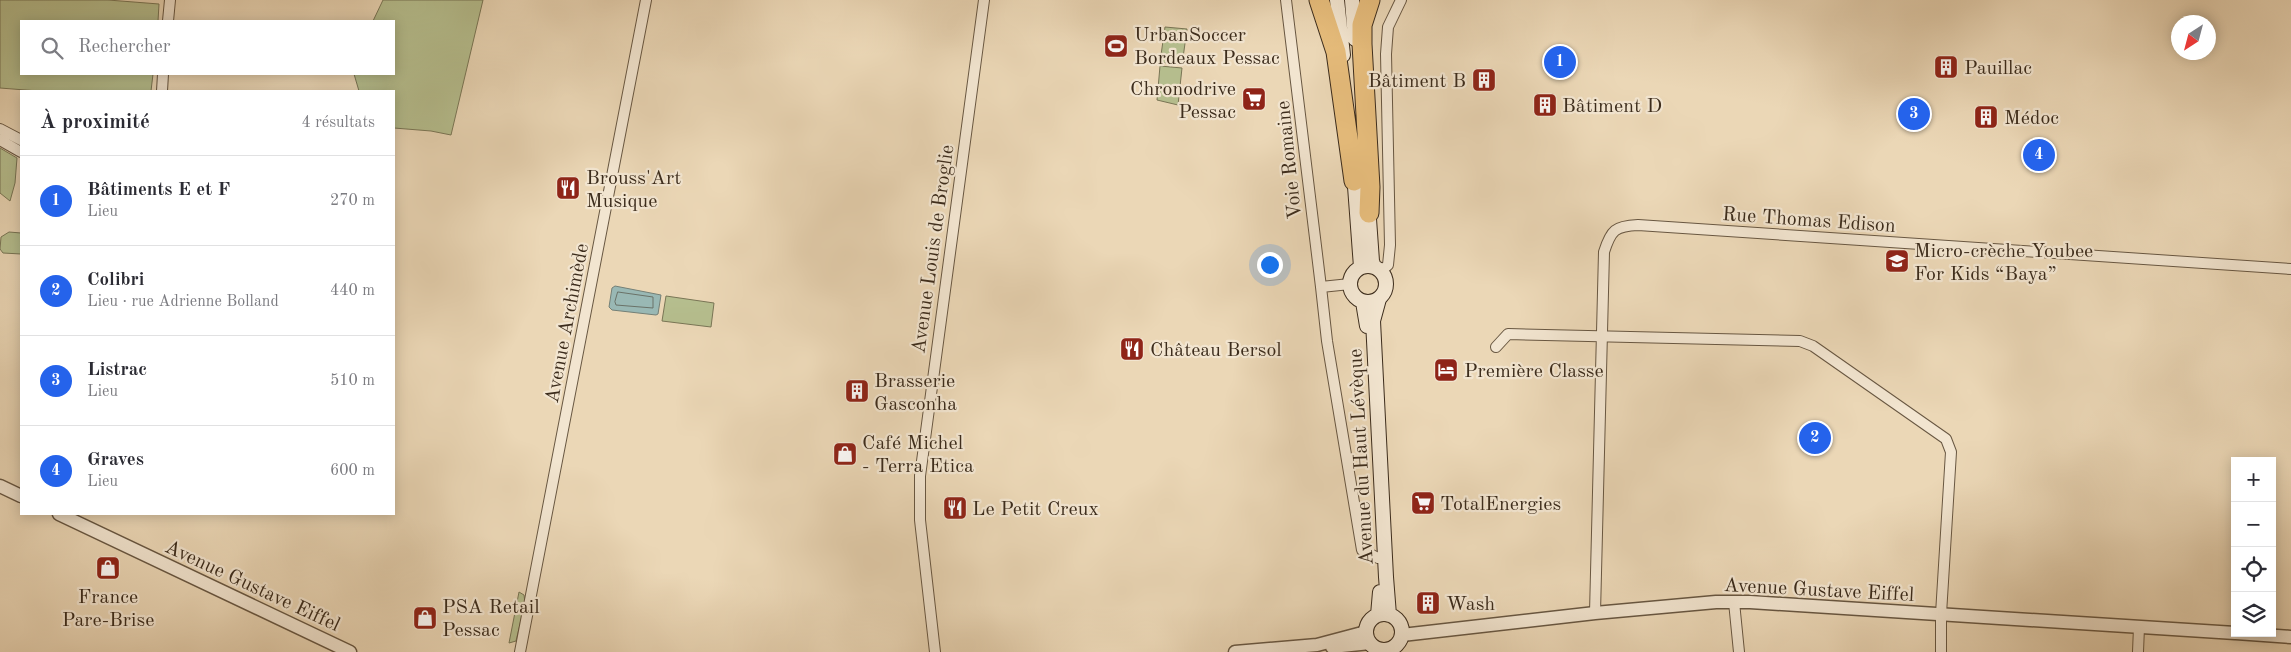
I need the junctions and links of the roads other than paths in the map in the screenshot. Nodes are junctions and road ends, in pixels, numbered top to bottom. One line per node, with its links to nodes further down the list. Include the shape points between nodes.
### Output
1 (170, 0): 10 (street)
2 (646, 0): 42 (street, Avenue Archimède)
3 (984, 0): 43 (street, Avenue Louis de Broglie, via 920,476 920,520)
4 (1286, 0): 22 (street, Voie Romaine)
5 (1319, 0): 17 (highway, via 1336,52)
6 (1337, 0): 17 (main road)
7 (1352, 0): 18 (main road)
8 (1370, 0): 18 (highway, via 1362,34)
9 (1401, 0): 19 (street, via 1388,27 1386,54 1389,262)
10 (168, 20)
11 (163, 75): 12 (street)
12 (162, 90)
13 (0, 129): 14 (street)
14 (20, 139)
15 (0, 140): 16 (street)
16 (20, 151)
17 (1354, 181): 19 (main road)
18 (1369, 213): 19 (main road)
19 (1372, 268): 21 (main road, via 1353,274); 23 (main road, via 1385,276 1386,289)
20 (2291, 269): 25 (street, Rue Thomas Edison, via 1621,226 1609,236 1604,252)
21 (1350, 284): 22 (street); 24 (main road, via 1354,295)
22 (1321, 287): 30 (street, Voie Romaine, via 1362,550)
23 (1379, 299): 24 (main road); 34 (main road, Avenue du Haut Lévèque, via 1373,321 1386,577)
24 (1363, 302): 30 (main road, Avenue du Haut Lévèque)
25 (1602, 336): 26 (street, via 1508,334); 32 (street, Rue Thomas Edison); 33 (street, via 1800,341 1813,346 1946,438 1951,452)
26 (1496, 347)
27 (1, 486): 28 (street)
28 (20, 496)
29 (61, 515): 41 (street, Avenue Gustave Eiffel)
30 (1378, 558): 34 (main road, Avenue du Haut Lévèque)
31 (1734, 602): 32 (street, Avenue Gustave Eiffel); 33 (street, Avenue Gustave Eiffel); 45 (street)
32 (1595, 613): 40 (street, Avenue Gustave Eiffel)
33 (1941, 614): 35 (street, Avenue Gustave Eiffel); 46 (street)
34 (1384, 615): 39 (main road, via 1370,622); 40 (main road, via 1401,625)
35 (2139, 627): 36 (street, Avenue Gustave Eiffel); 47 (street)
36 (2231, 633)
37 (2276, 636): 38 (street, Avenue Gustave Eiffel)
38 (2291, 637)
39 (1374, 644): 40 (main road, via 1389,649); 44 (street)
40 (1399, 644)
41 (350, 652)
42 (520, 652)
43 (936, 652)
44 (1234, 652)
45 (1739, 652)
46 (1941, 652)
47 (2138, 652)

